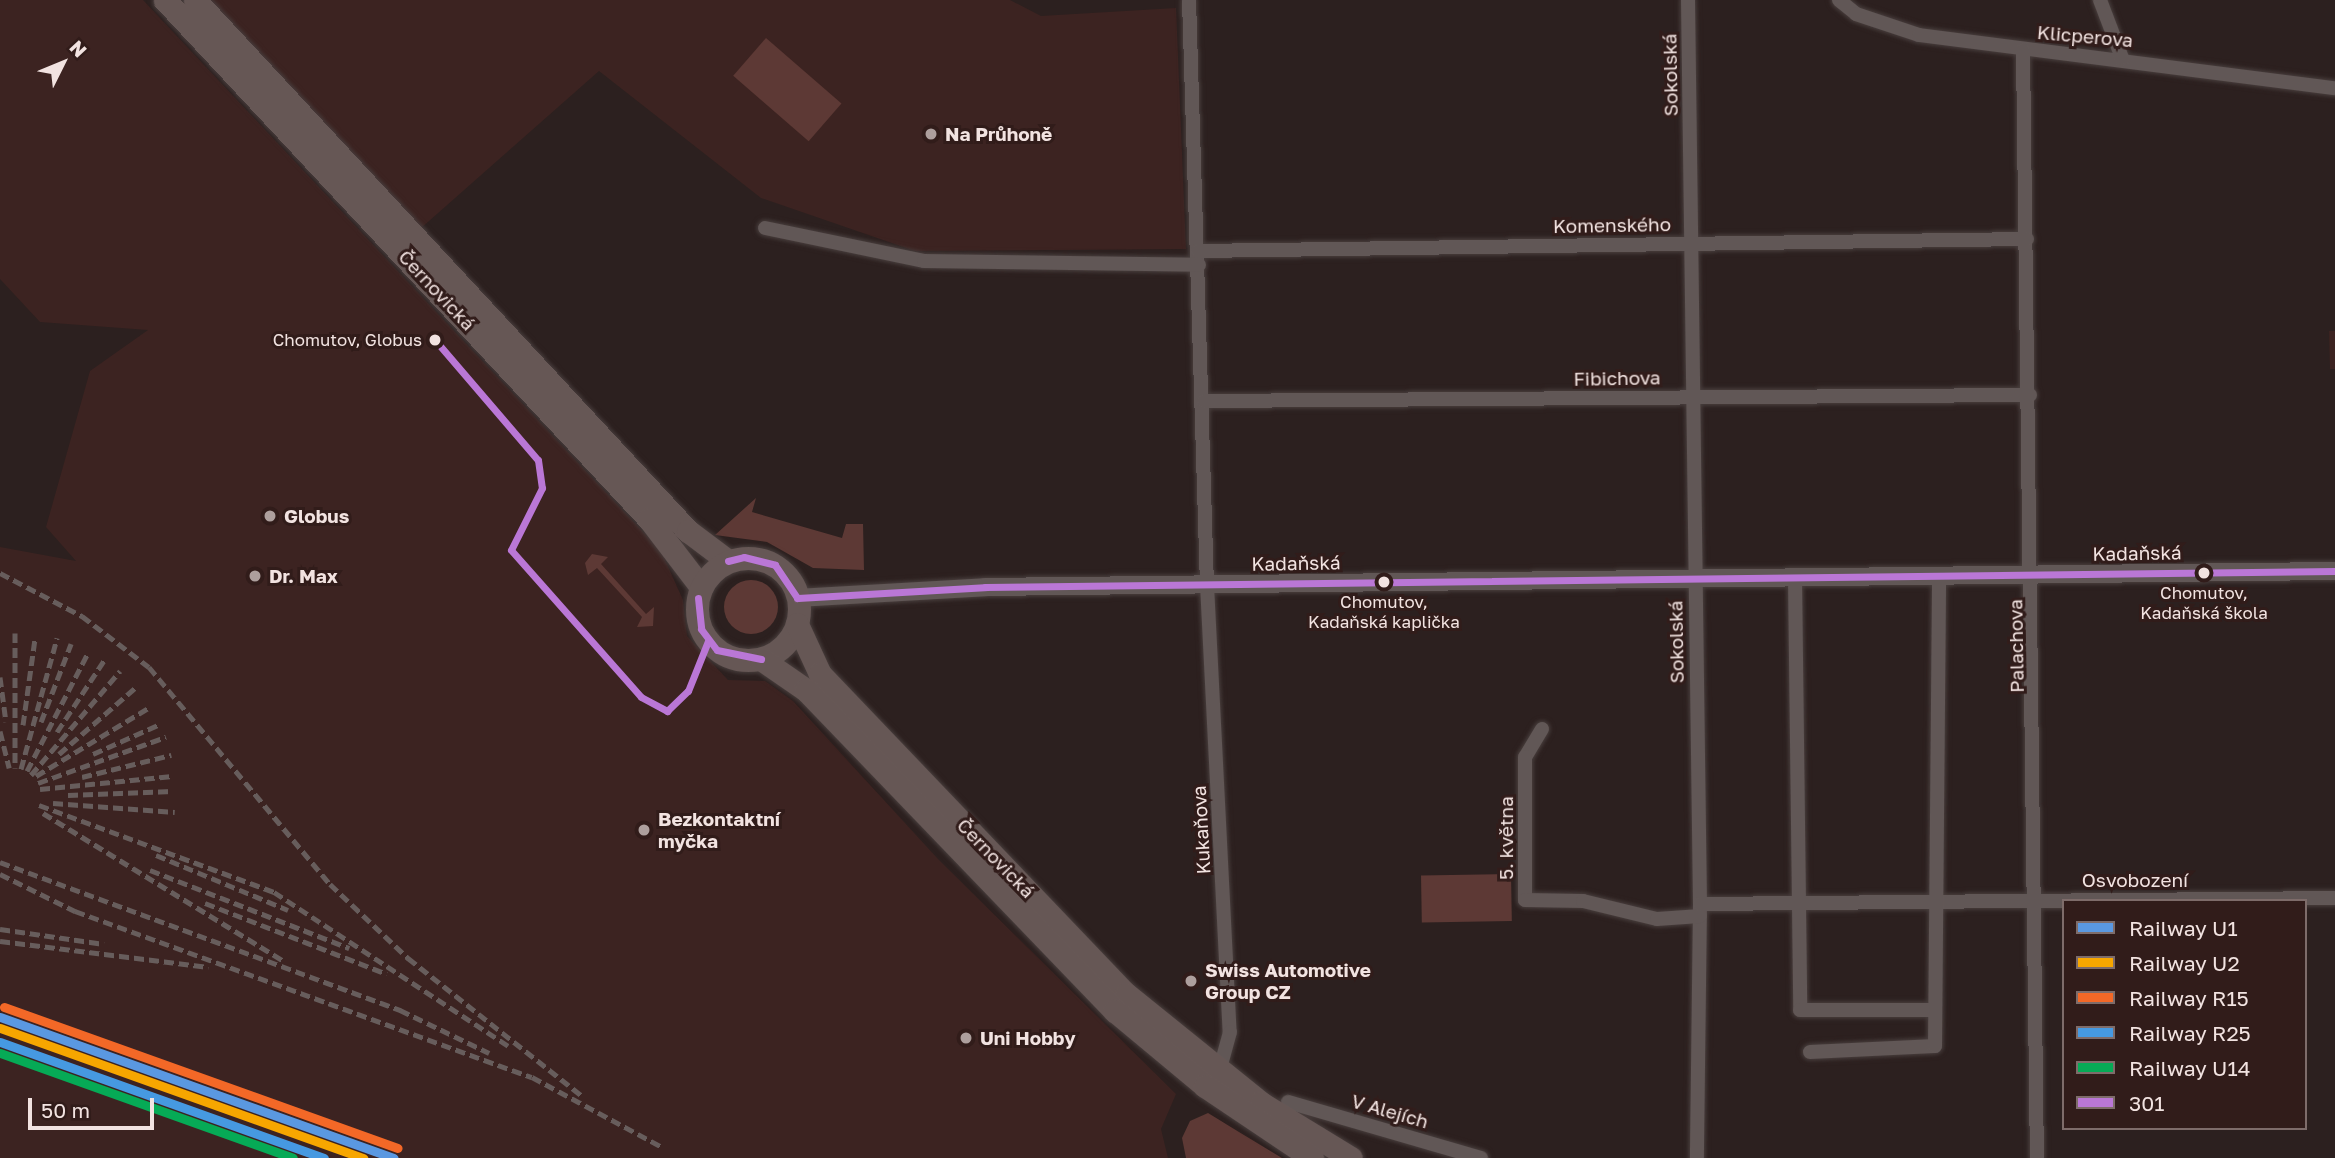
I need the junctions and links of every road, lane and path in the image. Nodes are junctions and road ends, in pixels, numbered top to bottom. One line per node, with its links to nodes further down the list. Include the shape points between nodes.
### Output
1 (165, 0): 24 (highway, Černovická, via 649,519)
2 (195, 0): 17 (highway, Černovická, via 688,531)
3 (1189, 0): 13 (street)
4 (1688, 0): 12 (street, Sokolská)
5 (1839, 0): 7 (street, Klicperova, via 1856,14 1919,35)
6 (2100, 0): 8 (street)
7 (2023, 50): 8 (street, Klicperova); 11 (street, Palachova)
8 (2122, 58): 9 (street, Klicperova)
9 (2335, 88)
10 (765, 228): 13 (street, via 923,261)
11 (2027, 239): 12 (street, Komenského); 14 (street, Palachova)
12 (1692, 243): 13 (street, Komenského); 15 (street, Sokolská)
13 (1199, 258): 16 (street)
14 (2031, 395): 15 (street, Fibichova); 19 (street, Palachova)
15 (1691, 397): 16 (street, Fibichova); 21 (street, Sokolská)
16 (1204, 401): 23 (street)
17 (728, 561): 24 (highway); 25 (highway, via 744,557 775,565)
18 (2335, 571): 19 (street, Kadaňská)
19 (2034, 575): 22 (street, Kadaňská); 31 (street, Palachova)
20 (1795, 577): 21 (street, Kadaňská); 22 (street, Kadaňská); 33 (street)
21 (1695, 579): 23 (street, Kadaňská); 35 (street, Sokolská)
22 (1939, 579): 34 (street)
23 (1207, 585): 25 (street, Kadaňská, via 893,589); 38 (street, Kukaňova, via 1230,1032)
24 (701, 587): 27 (highway, Černovická, via 696,615 708,641 727,656)
25 (797, 598): 26 (highway, Černovická)
26 (797, 624): 27 (highway, via 789,640); 38 (highway, Černovická, via 820,674)
27 (761, 659): 38 (highway, Černovická, via 806,690 1053,951)
28 (1542, 729): 35 (street, 5. května, via 1525,757 1525,900 1583,901 1657,919)
29 (2335, 898): 30 (street, Osvobození)
30 (2187, 899)
31 (2039, 900): 32 (street, Osvobození); 34 (street, Osvobození); 44 (street, Palachova)
32 (2062, 900)
33 (1797, 901): 34 (street, Osvobození); 35 (street, Osvobození); 36 (street, via 1800,1010)
34 (1936, 901): 36 (street)
35 (1700, 910): 43 (street, Sokolská)
36 (1935, 1010): 37 (street, via 1935,1046)
37 (1810, 1052)
38 (1212, 1079): 40 (highway); 41 (highway)
39 (1287, 1102): 42 (street, V Alejích)
40 (1312, 1158)
41 (1351, 1158)
42 (1481, 1158)
43 (1697, 1158)
44 (2037, 1158)

